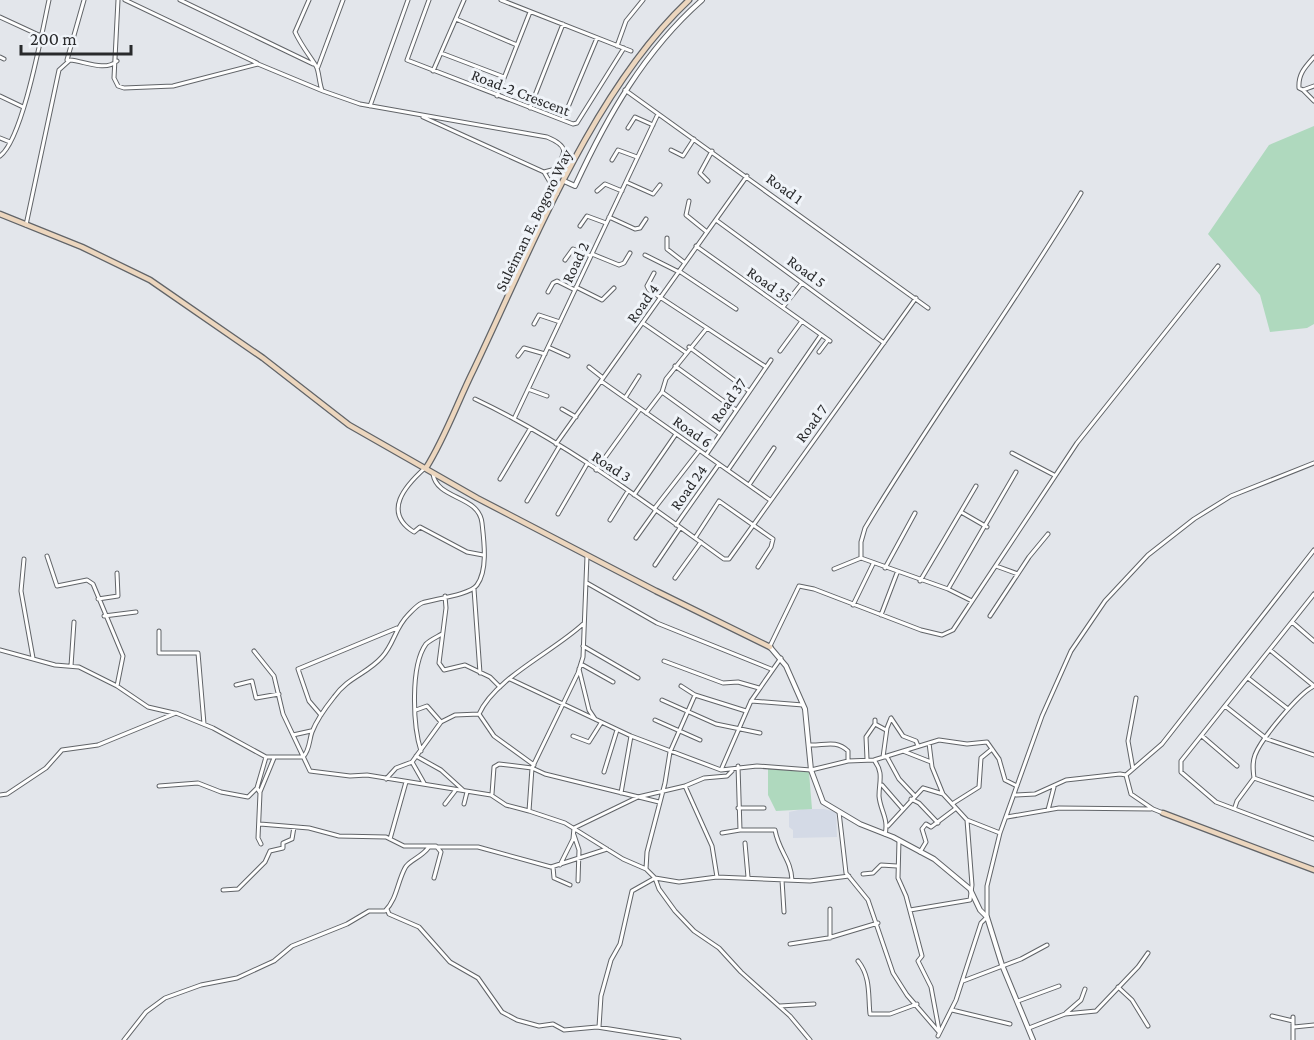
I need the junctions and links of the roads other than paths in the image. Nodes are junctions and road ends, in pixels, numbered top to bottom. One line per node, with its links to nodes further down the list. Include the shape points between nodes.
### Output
1 (49, 0): 19 (street)
2 (84, 0): 27 (street)
3 (118, 0): 28 (street)
4 (125, 0): 29 (street)
5 (180, 0): 30 (street)
6 (309, 0): 30 (street, via 296,32)
7 (343, 0): 30 (street)
8 (408, 0): 40 (street)
9 (429, 0): 31 (street, Road-2 Crescent, via 407,60)
10 (464, 0): 17 (street)
11 (501, 0): 15 (street)
12 (643, 0): 22 (street, via 626,21)
13 (688, 0): 56 (main road, Suleiman E. Bogoro Way, via 626,74)
14 (702, 0): 34 (street, Suleiman E. Bogoro Way, via 650,55)
15 (530, 12): 18 (street); 21 (street)
16 (0, 17): 19 (street)
17 (456, 19): 21 (street); 25 (street)
18 (562, 24): 20 (street); 42 (street)
19 (41, 36): 41 (street)
20 (597, 38): 22 (street); 45 (street)
21 (517, 45): 32 (street)
22 (617, 46): 23 (street)
23 (624, 48): 24 (street); 45 (street, Road-2 Crescent, via 577,123)
24 (631, 51)
25 (441, 53): 31 (street); 32 (street)
26 (1314, 57): 35 (street, via 1302,71 1299,88)
27 (67, 60): 28 (street, via 103,66); 74 (street, via 59,70)
28 (117, 61): 29 (street, via 115,81 118,86 132,89 173,86)
29 (258, 64): 36 (street)
30 (315, 65): 36 (street)
31 (433, 71): 38 (street, Road-2 Crescent)
32 (504, 77): 38 (street)
33 (1314, 86): 35 (street)
34 (626, 90): 43 (street, Road 1); 60 (street, Suleiman E. Bogoro Way, via 575,186)
35 (1303, 90): 39 (street)
36 (323, 91): 40 (street)
37 (0, 96): 41 (street)
38 (497, 96): 42 (street, Road-2 Crescent)
39 (1314, 101)
40 (370, 106): 44 (street)
41 (23, 107): 50 (street)
42 (530, 108): 45 (street, Road-2 Crescent)
43 (658, 114): 46 (street, Road 2); 49 (street, Road 1)
44 (418, 116): 57 (street); 58 (street, via 548,137 564,149)
45 (562, 119)
46 (653, 125): 47 (street, via 635,117); 54 (street, Road 2)
47 (628, 128)
48 (0, 138): 50 (street)
49 (694, 139): 51 (street, via 683,156); 52 (street, Road 1)
50 (10, 142): 53 (street)
51 (671, 150)
52 (712, 151): 59 (street, Road 1); 61 (street, via 700,173)
53 (0, 156)
54 (638, 158): 55 (street, via 618,150); 62 (street, Road 2)
55 (612, 160)
56 (573, 164): 58 (street); 60 (main road, Suleiman E. Bogoro Way)
57 (544, 172): 58 (street); 67 (street)
58 (554, 172)
59 (747, 176): 72 (street, Road 4); 92 (street, Road 1)
60 (564, 181): 67 (main road, Suleiman E. Bogoro Way)
61 (708, 181)
62 (626, 182): 63 (street, via 653,194); 65 (street, Road 2)
63 (660, 185)
64 (597, 191): 65 (street, via 605,184)
65 (622, 191): 70 (street, Road 2)
66 (1081, 193): 169 (street, via 1039,263 910,453 865,528)
67 (557, 195): 140 (main road, Suleiman E. Bogoro Way)
68 (689, 201): 76 (street, via 685,213)
69 (0, 214): 74 (main road)
70 (609, 217): 71 (street, via 636,229); 73 (street, Road 2)
71 (646, 219)
72 (715, 220): 76 (street, Road 4); 87 (street, Road 5)
73 (606, 224): 75 (street, via 588,216); 80 (street, Road 2)
74 (26, 225): 140 (main road, via 150,280 263,358 349,425)
75 (580, 226)
76 (707, 232): 78 (street, Road 4)
77 (668, 238): 83 (street, via 667,249)
78 (696, 246): 83 (street, Road 4); 93 (street, Road 35)
79 (630, 253): 80 (street, via 624,264 619,265)
80 (591, 255): 82 (street, via 573,249); 88 (street, Road 2)
81 (645, 255): 85 (street)
82 (565, 260)
83 (685, 263): 85 (street, Road 4)
84 (1218, 266): 145 (street)
85 (679, 271): 91 (street, Road 4); 95 (street)
86 (654, 273): 91 (street, via 648,288)
87 (802, 283): 93 (street); 102 (street, Road 5)
88 (576, 288): 89 (street, via 602,300); 90 (street, via 555,282); 97 (street, Road 2)
89 (614, 288)
90 (548, 292)
91 (660, 297): 98 (street, Road 4); 100 (street)
92 (916, 298): 94 (street, Road 1); 102 (street, Road 7)
93 (783, 307): 96 (street, Road 35)
94 (928, 308)
95 (736, 309)
96 (802, 321): 101 (street, Road 35); 105 (street)
97 (560, 322): 99 (street, via 539,315); 103 (street, Road 2)
98 (643, 323): 106 (street); 116 (street, Road 4)
99 (534, 324)
100 (706, 328): 104 (street); 114 (street)
101 (821, 335): 107 (street, Road 35, via 829,341); 141 (street)
102 (884, 343): 151 (street, Road 7)
103 (548, 347): 108 (street, Road 2); 110 (street)
104 (689, 347): 106 (street); 118 (street)
105 (780, 351)
106 (685, 352): 112 (street)
107 (819, 352)
108 (545, 354): 109 (street, via 524,348); 117 (street, Road 2)
109 (518, 356)
110 (567, 356)
111 (771, 360): 114 (street, Road 37)
112 (675, 366): 119 (street); 125 (street)
113 (589, 367): 116 (street, Road 6)
114 (766, 367): 118 (street, Road 37)
115 (639, 376): 121 (street)
116 (602, 380): 121 (street, Road 6); 127 (street, Road 4)
117 (528, 389): 120 (street); 128 (street, Road 2)
118 (749, 391): 125 (street, Road 37)
119 (662, 392): 126 (street); 131 (street)
120 (547, 396)
121 (625, 398): 124 (street, Road 6)
122 (475, 399): 128 (street, Road 3)
123 (562, 409): 127 (street)
124 (640, 409): 126 (street, Road 6); 142 (street)
125 (736, 410): 131 (street, Road 37)
126 (646, 413): 130 (street, Road 6)
127 (576, 417): 132 (street, Road 4)
128 (514, 419): 129 (street, Road 3)
129 (530, 429): 132 (street, Road 3); 146 (street)
130 (676, 434): 134 (street, Road 6); 150 (street)
131 (720, 434): 136 (street, Road 37)
132 (558, 446): 138 (street, Road 3); 152 (street, Road 4)
133 (774, 448): 147 (street)
134 (699, 450): 136 (street, Road 6); 153 (street)
135 (1012, 453): 145 (street)
136 (706, 455): 139 (street, Road 6)
137 (1314, 463): 291 (street, via 1215,505 1171,536 1125,577 1093,618 1060,672)
138 (587, 464): 142 (street, Road 3); 156 (street)
139 (719, 464): 141 (street, Road 6); 159 (street, Road 24)
140 (426, 468): 143 (main road); 167 (street, via 401,499 398,512 402,523 414,532 420,527 467,552)
141 (728, 470): 147 (street, Road 6)
142 (596, 471): 149 (street, Road 3)
143 (433, 472): 166 (main road); 167 (street, via 439,487 474,507 481,519)
144 (1016, 472): 160 (street)
145 (1054, 475): 174 (street)
146 (500, 479)
147 (748, 485): 151 (street, Road 6)
148 (976, 486): 154 (street)
149 (628, 491): 150 (street, Road 3); 157 (street)
150 (634, 495): 153 (street, Road 3)
151 (770, 500): 158 (street, Road 7)
152 (527, 501)
153 (655, 510): 159 (street, Road 3); 162 (street)
154 (961, 512): 160 (street); 182 (street)
155 (915, 513): 176 (street)
156 (558, 514)
157 (610, 520)
158 (753, 524): 163 (street, via 719,501); 171 (street, Road 7, via 731,557); 175 (street, via 771,536 773,543)
159 (678, 526): 163 (street, Road 3); 173 (street, Road 24)
160 (987, 527): 185 (street)
161 (1048, 534): 180 (street)
162 (636, 538)
163 (695, 538): 164 (street, Road 3)
164 (700, 542): 171 (street, Road 3); 181 (street)
165 (1314, 550): 278 (street, via 1162,744)
166 (587, 554): 183 (street); 203 (main road)
167 (483, 555): 184 (street, via 481,579)
168 (47, 556): 188 (street, via 57,585 90,581)
169 (861, 558): 172 (street); 177 (street)
170 (24, 559): 207 (street, via 21,591)
171 (724, 559)
172 (873, 563): 176 (street); 190 (street)
173 (654, 565)
174 (996, 566): 180 (street); 189 (street)
175 (758, 567)
176 (885, 568): 179 (street)
177 (834, 569)
178 (117, 573): 188 (street, via 118,596)
179 (897, 573): 182 (street); 192 (street)
180 (1018, 573): 194 (street)
181 (675, 578)
182 (920, 581): 185 (street)
183 (588, 583): 197 (street); 212 (street, via 657,622)
184 (474, 589): 187 (street); 213 (street)
185 (948, 589): 189 (street)
186 (1314, 595): 196 (street)
187 (445, 596): 198 (street, via 420,604); 200 (street)
188 (98, 599): 193 (street)
189 (972, 601): 192 (street, via 948,634 921,630)
190 (853, 605): 192 (street); 203 (street, via 814,589 797,588)
191 (136, 612): 193 (street)
192 (881, 615)
193 (104, 616): 219 (street, via 123,659)
194 (990, 616)
195 (74, 622): 210 (street)
196 (1292, 622): 201 (street); 205 (street)
197 (584, 623): 202 (street); 216 (street, via 556,648)
198 (397, 627): 238 (street, via 391,647 382,658 348,680); 238 (street, via 298,669 309,701)
199 (159, 631): 243 (street, via 159,654 198,653)
200 (442, 634): 213 (street, via 439,663 444,670 465,666); 233 (street, via 428,642 422,652 413,680)
201 (1314, 641)
202 (583, 646): 211 (street); 214 (street)
203 (770, 646): 208 (street)
204 (0, 650): 207 (street)
205 (1270, 650): 215 (street); 221 (street)
206 (254, 651): 224 (street, via 272,671)
207 (33, 658): 210 (street)
208 (781, 658): 212 (street); 230 (street)
209 (664, 661): 223 (street, via 723,682)
210 (71, 666): 219 (street)
211 (580, 667): 217 (street); 229 (street); 239 (street, via 589,710)
212 (771, 669): 223 (street)
213 (480, 673): 222 (street)
214 (638, 678)
215 (1248, 678): 231 (street); 232 (street)
216 (510, 679): 222 (street); 229 (street)
217 (613, 682)
218 (236, 684): 224 (street, via 252,681 256,698)
219 (117, 686): 235 (street, via 148,707)
220 (681, 686): 225 (street)
221 (1314, 686): 232 (street)
222 (501, 688): 237 (street, via 486,698)
223 (759, 688): 228 (street)
224 (279, 694): 250 (street)
225 (695, 695): 234 (street); 236 (street)
226 (1136, 698): 278 (street, via 1128,741)
227 (662, 700): 236 (street)
228 (751, 701): 230 (street); 234 (street)
229 (564, 703): 239 (street); 277 (street)
230 (803, 705): 257 (street)
231 (1225, 706): 253 (street); 254 (street)
232 (1288, 709): 254 (street)
233 (417, 710): 241 (street, via 427,706); 260 (street)
234 (746, 711): 245 (street)
235 (176, 713): 243 (street); 300 (street, via 98,745 62,750 46,768)
236 (688, 713): 245 (street); 248 (street)
237 (479, 714): 241 (street, via 455,715); 277 (street, via 494,736)
238 (321, 715): 247 (street)
239 (596, 720): 242 (street)
240 (655, 720): 248 (street)
241 (441, 722): 260 (street)
242 (601, 723): 244 (street); 251 (street, via 589,742)
243 (204, 724): 265 (street)
244 (617, 729): 252 (street); 282 (street)
245 (738, 730): 249 (street); 279 (street)
246 (886, 730): 258 (street, via 891,718 903,736 916,741); 268 (street); 269 (street, via 880,730 875,722 866,737)
247 (312, 731): 250 (street); 267 (street)
248 (678, 731): 255 (street); 262 (street)
249 (760, 733)
250 (292, 735): 267 (street)
251 (573, 736)
252 (631, 736): 262 (street); 298 (street)
253 (1202, 736): 276 (street); 310 (street, via 1181,762 1181,772 1216,802)
254 (1267, 739): 263 (street); 284 (street, via 1254,756)
255 (700, 740)
256 (929, 743): 258 (street); 259 (street, via 987,742); 273 (street)
257 (809, 745): 272 (street, via 843,746 848,750); 280 (street)
258 (918, 746): 261 (street)
259 (993, 749): 291 (street, via 1005,780); 309 (street, via 981,758 979,787)
260 (421, 751): 264 (street)
261 (902, 751): 268 (street); 273 (street)
262 (670, 752): 279 (street); 297 (street)
263 (1314, 755)
264 (416, 756): 271 (street); 296 (street, via 441,770)
265 (267, 757): 266 (street); 293 (street)
266 (274, 757): 267 (street); 295 (street)
267 (303, 757): 285 (street, via 310,771 320,774)
268 (882, 757): 270 (street); 275 (street); 304 (street, via 887,757)
269 (867, 759): 270 (street); 272 (street)
270 (874, 760): 275 (street)
271 (412, 762): 285 (street, via 396,768); 287 (street)
272 (848, 762): 280 (street)
273 (931, 762): 299 (street)
274 (738, 766): 280 (street); 281 (street); 311 (street)
275 (879, 766): 288 (street)
276 (1237, 766)
277 (533, 767): 298 (street, via 545,774); 301 (street, via 496,765); 318 (street)
278 (1133, 769): 283 (street)
279 (721, 770): 281 (street)
280 (811, 770): 316 (street, via 824,802)
281 (732, 771): 290 (street, via 727,776 704,777)
282 (604, 772)
283 (1126, 775): 292 (street, via 1113,773 1066,780); 315 (street, via 1131,794)
284 (1254, 778): 305 (street); 310 (street)
285 (386, 779): 286 (street)
286 (406, 782): 287 (street); 334 (street)
287 (424, 783): 294 (street)
288 (882, 784): 313 (street); 326 (street, via 879,795)
289 (159, 786): 293 (street, via 198,783 242,797 252,795)
290 (685, 786): 297 (street); 323 (street)
291 (1017, 786): 302 (street)
292 (1054, 787): 302 (street, via 1028,796); 317 (street)
293 (257, 788): 295 (street)
294 (456, 790): 296 (street); 307 (street)
295 (260, 792): 325 (street)
296 (466, 792): 301 (street); 308 (street)
297 (663, 792): 303 (street); 306 (street)
298 (621, 793): 303 (street)
299 (943, 794): 304 (street, via 923,787); 309 (street)
300 (0, 795)
301 (491, 795): 318 (street, via 506,805)
302 (1015, 795): 320 (street)
303 (638, 797): 306 (street); 328 (street)
304 (912, 797): 313 (street); 324 (street)
305 (1314, 799)
306 (659, 802): 346 (street)
307 (445, 804)
308 (464, 804)
309 (952, 804): 314 (street)
310 (1235, 807): 335 (street, via 1239,812)
311 (738, 808): 312 (street); 329 (street)
312 (764, 808)
313 (902, 808): 326 (street)
314 (955, 809): 322 (street); 324 (street)
315 (1153, 809): 317 (street); 319 (street)
316 (839, 810): 333 (street); 349 (street, via 842,857)
317 (1048, 810): 320 (street)
318 (529, 811): 328 (street)
319 (1163, 813): 347 (main road)
320 (1007, 817): 331 (street)
321 (708, 819): 323 (street)
322 (967, 820): 331 (street); 358 (street)
323 (701, 822): 350 (street, via 712,846)
324 (938, 823): 341 (street, via 922,828 926,842)
325 (260, 824): 327 (street); 338 (street)
326 (887, 826): 333 (street)
327 (294, 827): 334 (street, via 339,836); 359 (street, via 292,839 283,843 283,848 270,851 265,862 238,889)
328 (574, 828): 332 (street); 340 (street)
329 (740, 830): 330 (street); 355 (street, via 775,830 778,844 791,863)
330 (722, 833)
331 (1000, 833): 364 (street, via 987,886)
332 (573, 834): 342 (street); 343 (street)
333 (885, 834): 336 (street)
334 (390, 839): 339 (street, via 404,846)
335 (1314, 839)
336 (899, 840): 341 (street); 344 (street)
337 (745, 843): 353 (street)
338 (261, 844)
339 (436, 846): 345 (street, via 478,847); 351 (street, via 441,852); 360 (street, via 409,863)
340 (609, 849): 342 (street); 346 (street, via 623,860)
341 (920, 852): 358 (street)
342 (579, 857): 343 (street); 356 (street)
343 (560, 865): 345 (street)
344 (897, 866): 348 (street, via 881,865 873,873); 362 (street)
345 (553, 867): 357 (street, via 554,878)
346 (646, 869): 352 (street)
347 (1314, 870)
348 (863, 874)
349 (849, 876): 355 (street); 365 (street, via 868,900)
350 (717, 877): 352 (street, via 679,882); 353 (street)
351 (434, 878)
352 (655, 878): 379 (street, via 658,889 694,931 719,948); 386 (street, via 632,891 620,944 601,996)
353 (748, 878): 354 (street)
354 (782, 880): 355 (street); 363 (street)
355 (792, 880)
356 (578, 881)
357 (570, 885)
358 (970, 889): 362 (street, via 970,900); 364 (street)
359 (223, 890)
360 (387, 909): 386 (street, via 389,914 419,927 450,962 478,978 502,1012 533,1026 553,1024 564,1030); 391 (street, via 369,911 348,924 292,946 274,961 237,978 165,998 146,1012)
361 (830, 909): 366 (street)
362 (910, 910): 390 (street, via 922,956 918,961 931,987)
363 (784, 912)
364 (987, 917): 371 (street); 372 (street, via 981,923)
365 (878, 923): 366 (street); 378 (street, via 893,973)
366 (830, 938): 367 (street)
367 (790, 944)
368 (1047, 945): 371 (street)
369 (1148, 953): 374 (street)
370 (858, 961): 378 (street, via 870,994 870,1014 890,1014)
371 (1002, 965): 372 (street); 376 (street)
372 (963, 981): 380 (street)
373 (1059, 986): 376 (street)
374 (1118, 987): 381 (street, via 1093,1012); 385 (street, via 1132,1000)
375 (1085, 989): 381 (street)
376 (1018, 1001): 389 (street)
377 (814, 1004): 379 (street)
378 (917, 1004): 390 (street)
379 (780, 1006): 393 (street)
380 (952, 1010): 383 (street); 388 (street)
381 (1065, 1014): 389 (street)
382 (1272, 1016): 387 (street, via 1293,1019)
383 (1010, 1024)
384 (1314, 1025): 387 (street)
385 (1148, 1026)
386 (599, 1027): 392 (street)
387 (1294, 1027): 395 (street)
388 (944, 1028): 390 (street); 390 (street)
389 (1029, 1028): 394 (street)
390 (939, 1034)
391 (124, 1040)
392 (679, 1040)
393 (810, 1040)
394 (1033, 1040)
395 (1293, 1040)

